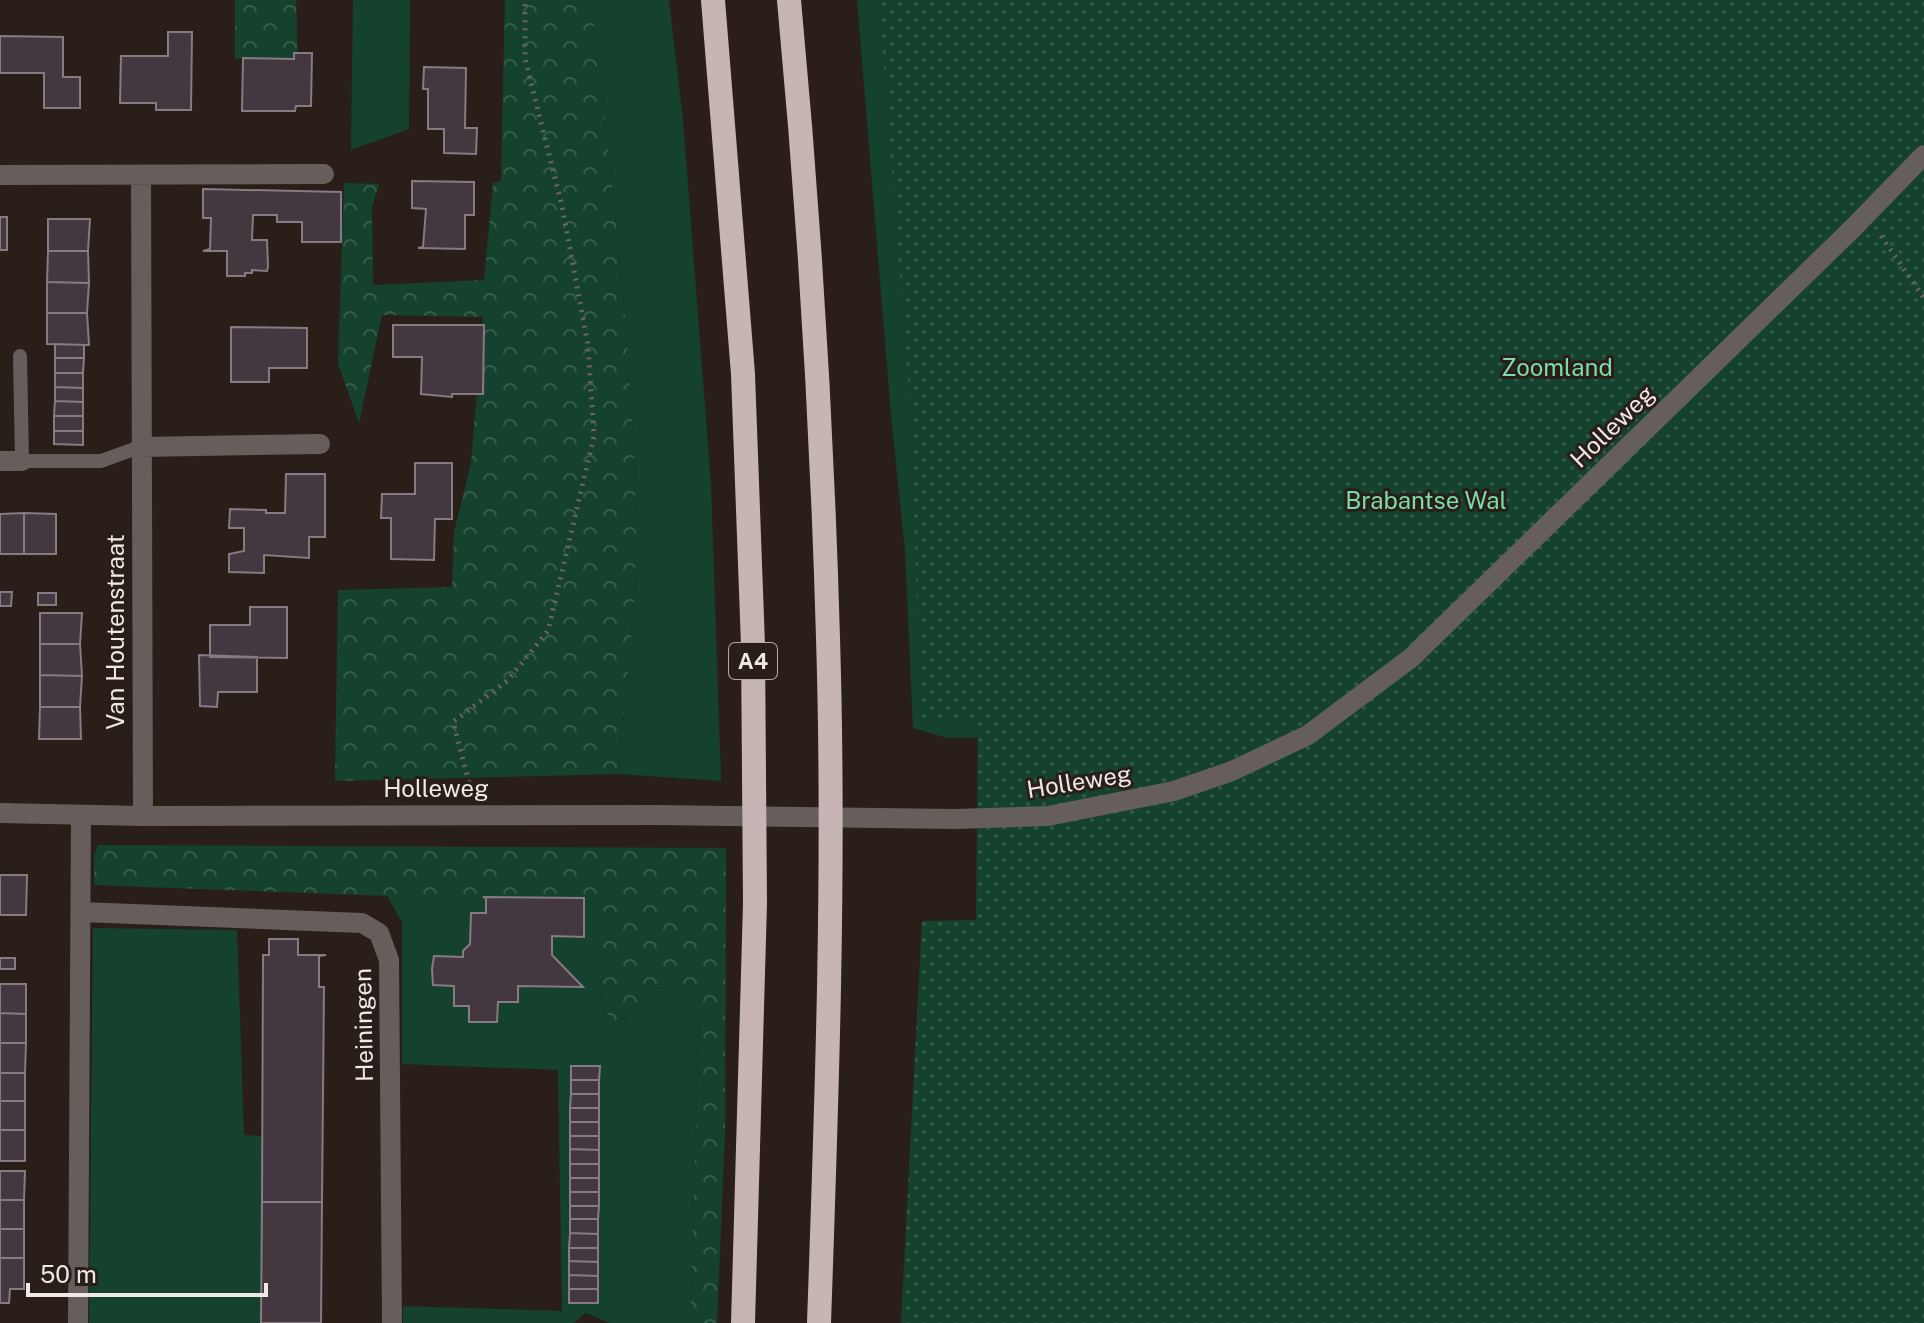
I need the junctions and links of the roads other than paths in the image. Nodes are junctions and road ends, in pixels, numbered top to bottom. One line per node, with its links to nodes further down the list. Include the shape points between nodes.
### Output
1 (713, 0): 18 (highway, A4, via 743,374 753,645 755,903)
2 (789, 0): 19 (highway, via 818,366 828,640 830,916)
3 (1924, 155): 14 (street, Holleweg, via 1411,658 1308,735 1232,771 1174,791 1048,816)
4 (324, 174): 6 (street)
5 (0, 175): 6 (street)
6 (141, 175): 9 (street, Van Houtenstraat)
7 (20, 356): 11 (lane)
8 (320, 444): 9 (street)
9 (140, 447): 11 (lane, via 101,461); 14 (street, Van Houtenstraat)
10 (0, 461): 11 (street)
11 (22, 461)
12 (0, 813): 13 (street, Holleweg)
13 (81, 815): 14 (street, Holleweg); 15 (street)
14 (143, 816)
15 (81, 912): 16 (street); 17 (street, Heiningen, via 362,923 379,933 389,960)
16 (78, 1323)
17 (392, 1323)
18 (743, 1323)
19 (819, 1323)

